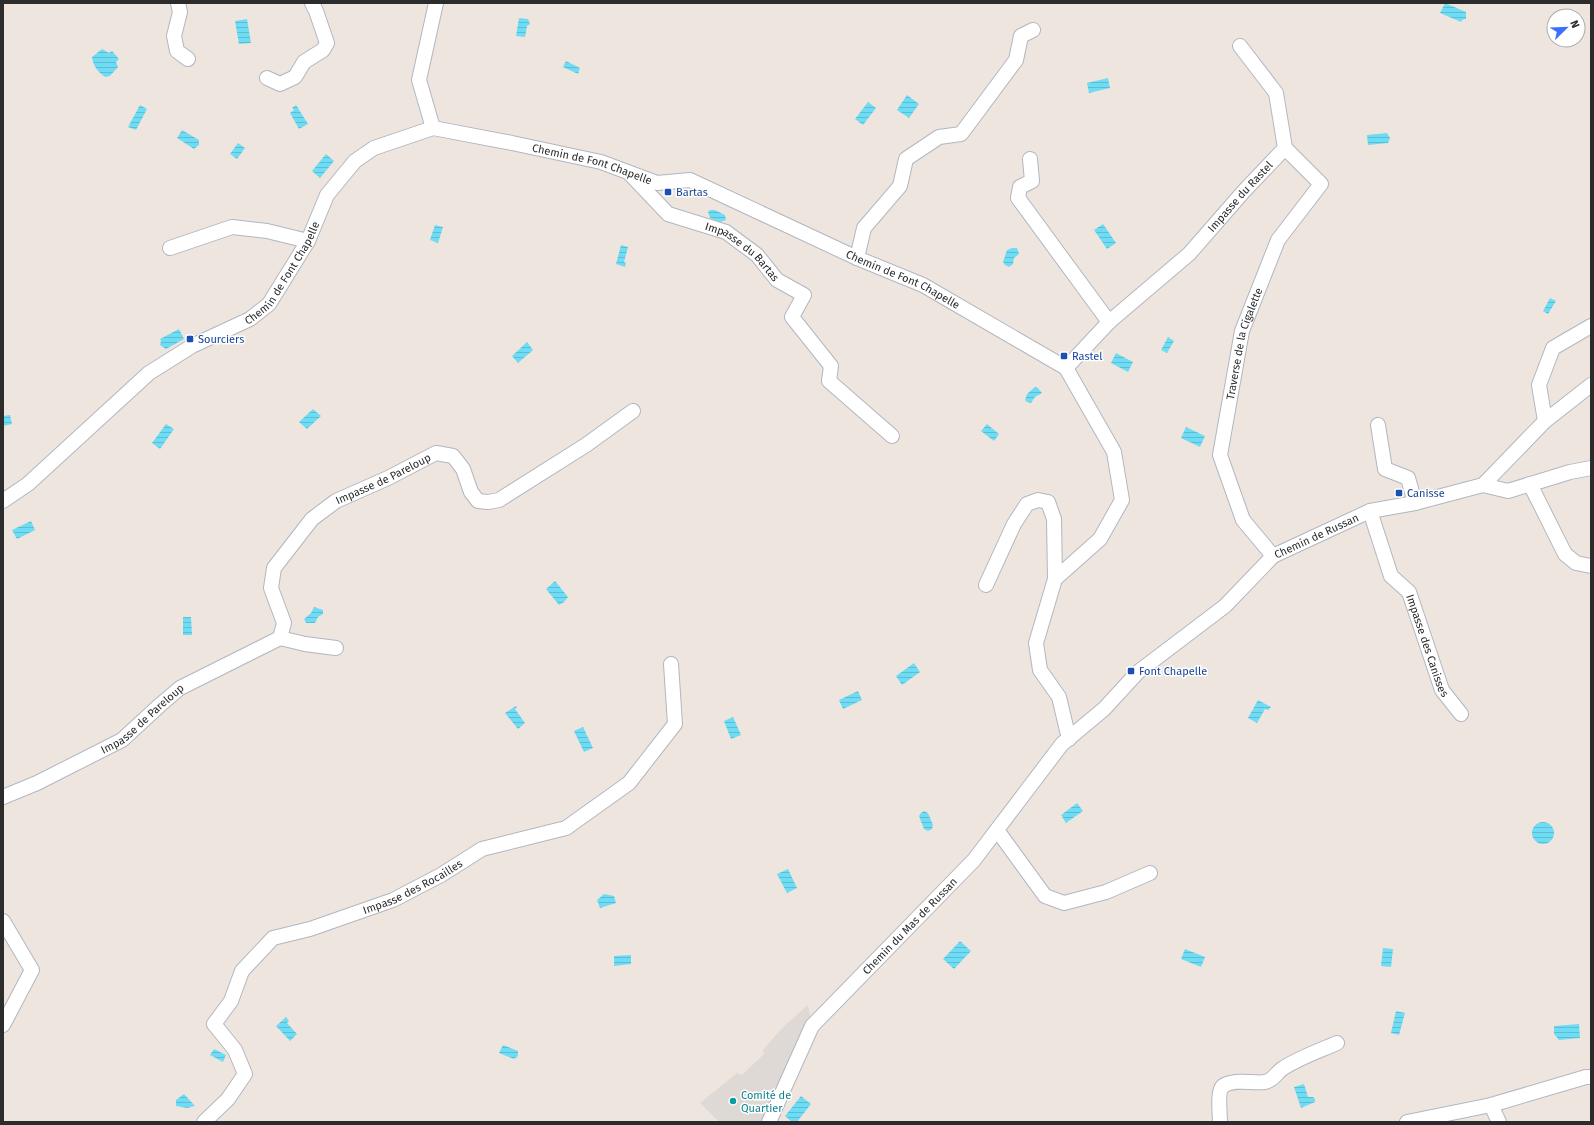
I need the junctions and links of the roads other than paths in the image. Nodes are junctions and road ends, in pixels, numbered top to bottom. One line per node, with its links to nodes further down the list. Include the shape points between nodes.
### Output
1 (178, 3): 6 (street, via 180,12 174,36 177,51)
2 (312, 3): 7 (street, via 327,43 324,50 304,62 295,78 280,84)
3 (436, 3): 8 (street, via 419,80)
4 (1034, 30): 14 (street, via 1020,36 1016,60 961,134 940,137 906,159 900,186 864,228)
5 (1240, 46): 9 (street, via 1276,93)
6 (188, 59)
7 (267, 78)
8 (433, 128): 11 (street, Chemin de Font Chapelle, via 601,162); 12 (street, Chemin de Font Chapelle, via 374,148 355,161 328,195)
9 (1285, 148): 15 (street, Impasse du Rastel, via 1189,254); 29 (street, Traverse de la Cigalette, via 1321,184 1278,240 1242,330 1220,455 1243,520)
10 (1030, 159): 15 (street, via 1032,181 1020,187 1018,198)
11 (628, 172): 14 (street, Chemin de Font Chapelle, via 657,183 690,180); 22 (street, Impasse du Bartas, via 668,214 726,232 757,255 777,280 804,295 792,317 831,366 828,381)
12 (308, 241): 13 (street, via 267,231 232,227); 26 (street, Chemin de Font Chapelle, via 269,304 250,319 192,346 149,373 28,484)
13 (170, 248)
14 (857, 258): 17 (street, Chemin de Font Chapelle, via 923,285)
15 (1109, 322): 17 (street, Impasse du Rastel)
16 (1591, 326): 20 (street, via 1553,348 1539,385)
17 (1066, 368): 31 (street, via 1114,452 1122,500 1100,539)
18 (1591, 385): 20 (street)
19 (633, 411): 33 (street, Impasse de Pareloup, via 586,445 499,500 478,501 471,492 464,469 453,456 436,453 336,502 312,519 274,568 271,588 284,623)
20 (1545, 421): 25 (street)
21 (1378, 425): 27 (street, via 1385,469 1408,478)
22 (892, 436)
23 (1591, 468): 24 (street)
24 (1530, 484): 25 (street, via 1508,491); 30 (street, via 1564,554 1576,563)
25 (1483, 485): 27 (street, Chemin de Russan)
26 (3, 500)
27 (1415, 503): 28 (street, Chemin de Russan)
28 (1370, 511): 29 (street, Chemin de Russan); 36 (street, Impasse des Canisses, via 1390,576 1410,592 1442,690)
29 (1273, 556): 37 (street, Chemin de Russan, via 1225,606 1138,672 1104,709)
30 (1591, 566)
31 (1055, 579): 32 (street, via 1054,519 1048,502 1038,500 1027,504 1014,524); 37 (street, via 1036,643 1040,670 1059,697)
32 (986, 585)
33 (280, 638): 34 (street); 38 (street, Impasse de Pareloup, via 180,688 122,740 37,783)
34 (336, 648)
35 (671, 664): 46 (street, Impasse des Rocailles, via 675,724 629,783 566,828 482,849 441,875 393,900 273,938 242,971 231,1001 214,1024 235,1050 245,1074 228,1099)
36 (1461, 714)
37 (1069, 739): 39 (street, Chemin du Mas de Russan, via 1062,744)
38 (3, 797)
39 (997, 830): 40 (street, via 1045,896 1064,903 1106,892); 47 (street, Chemin du Mas de Russan, via 974,860 812,1026)
40 (1150, 873)
41 (3, 921): 42 (street, via 32,970)
42 (3, 1025)
43 (1337, 1043): 48 (street, via 1291,1063 1266,1082 1233,1082 1223,1086 1219,1092)
44 (1591, 1077): 45 (street)
45 (1492, 1105): 49 (street); 50 (street)
46 (204, 1122)
47 (769, 1122)
48 (1220, 1122)
49 (1407, 1122)
50 (1499, 1122)

